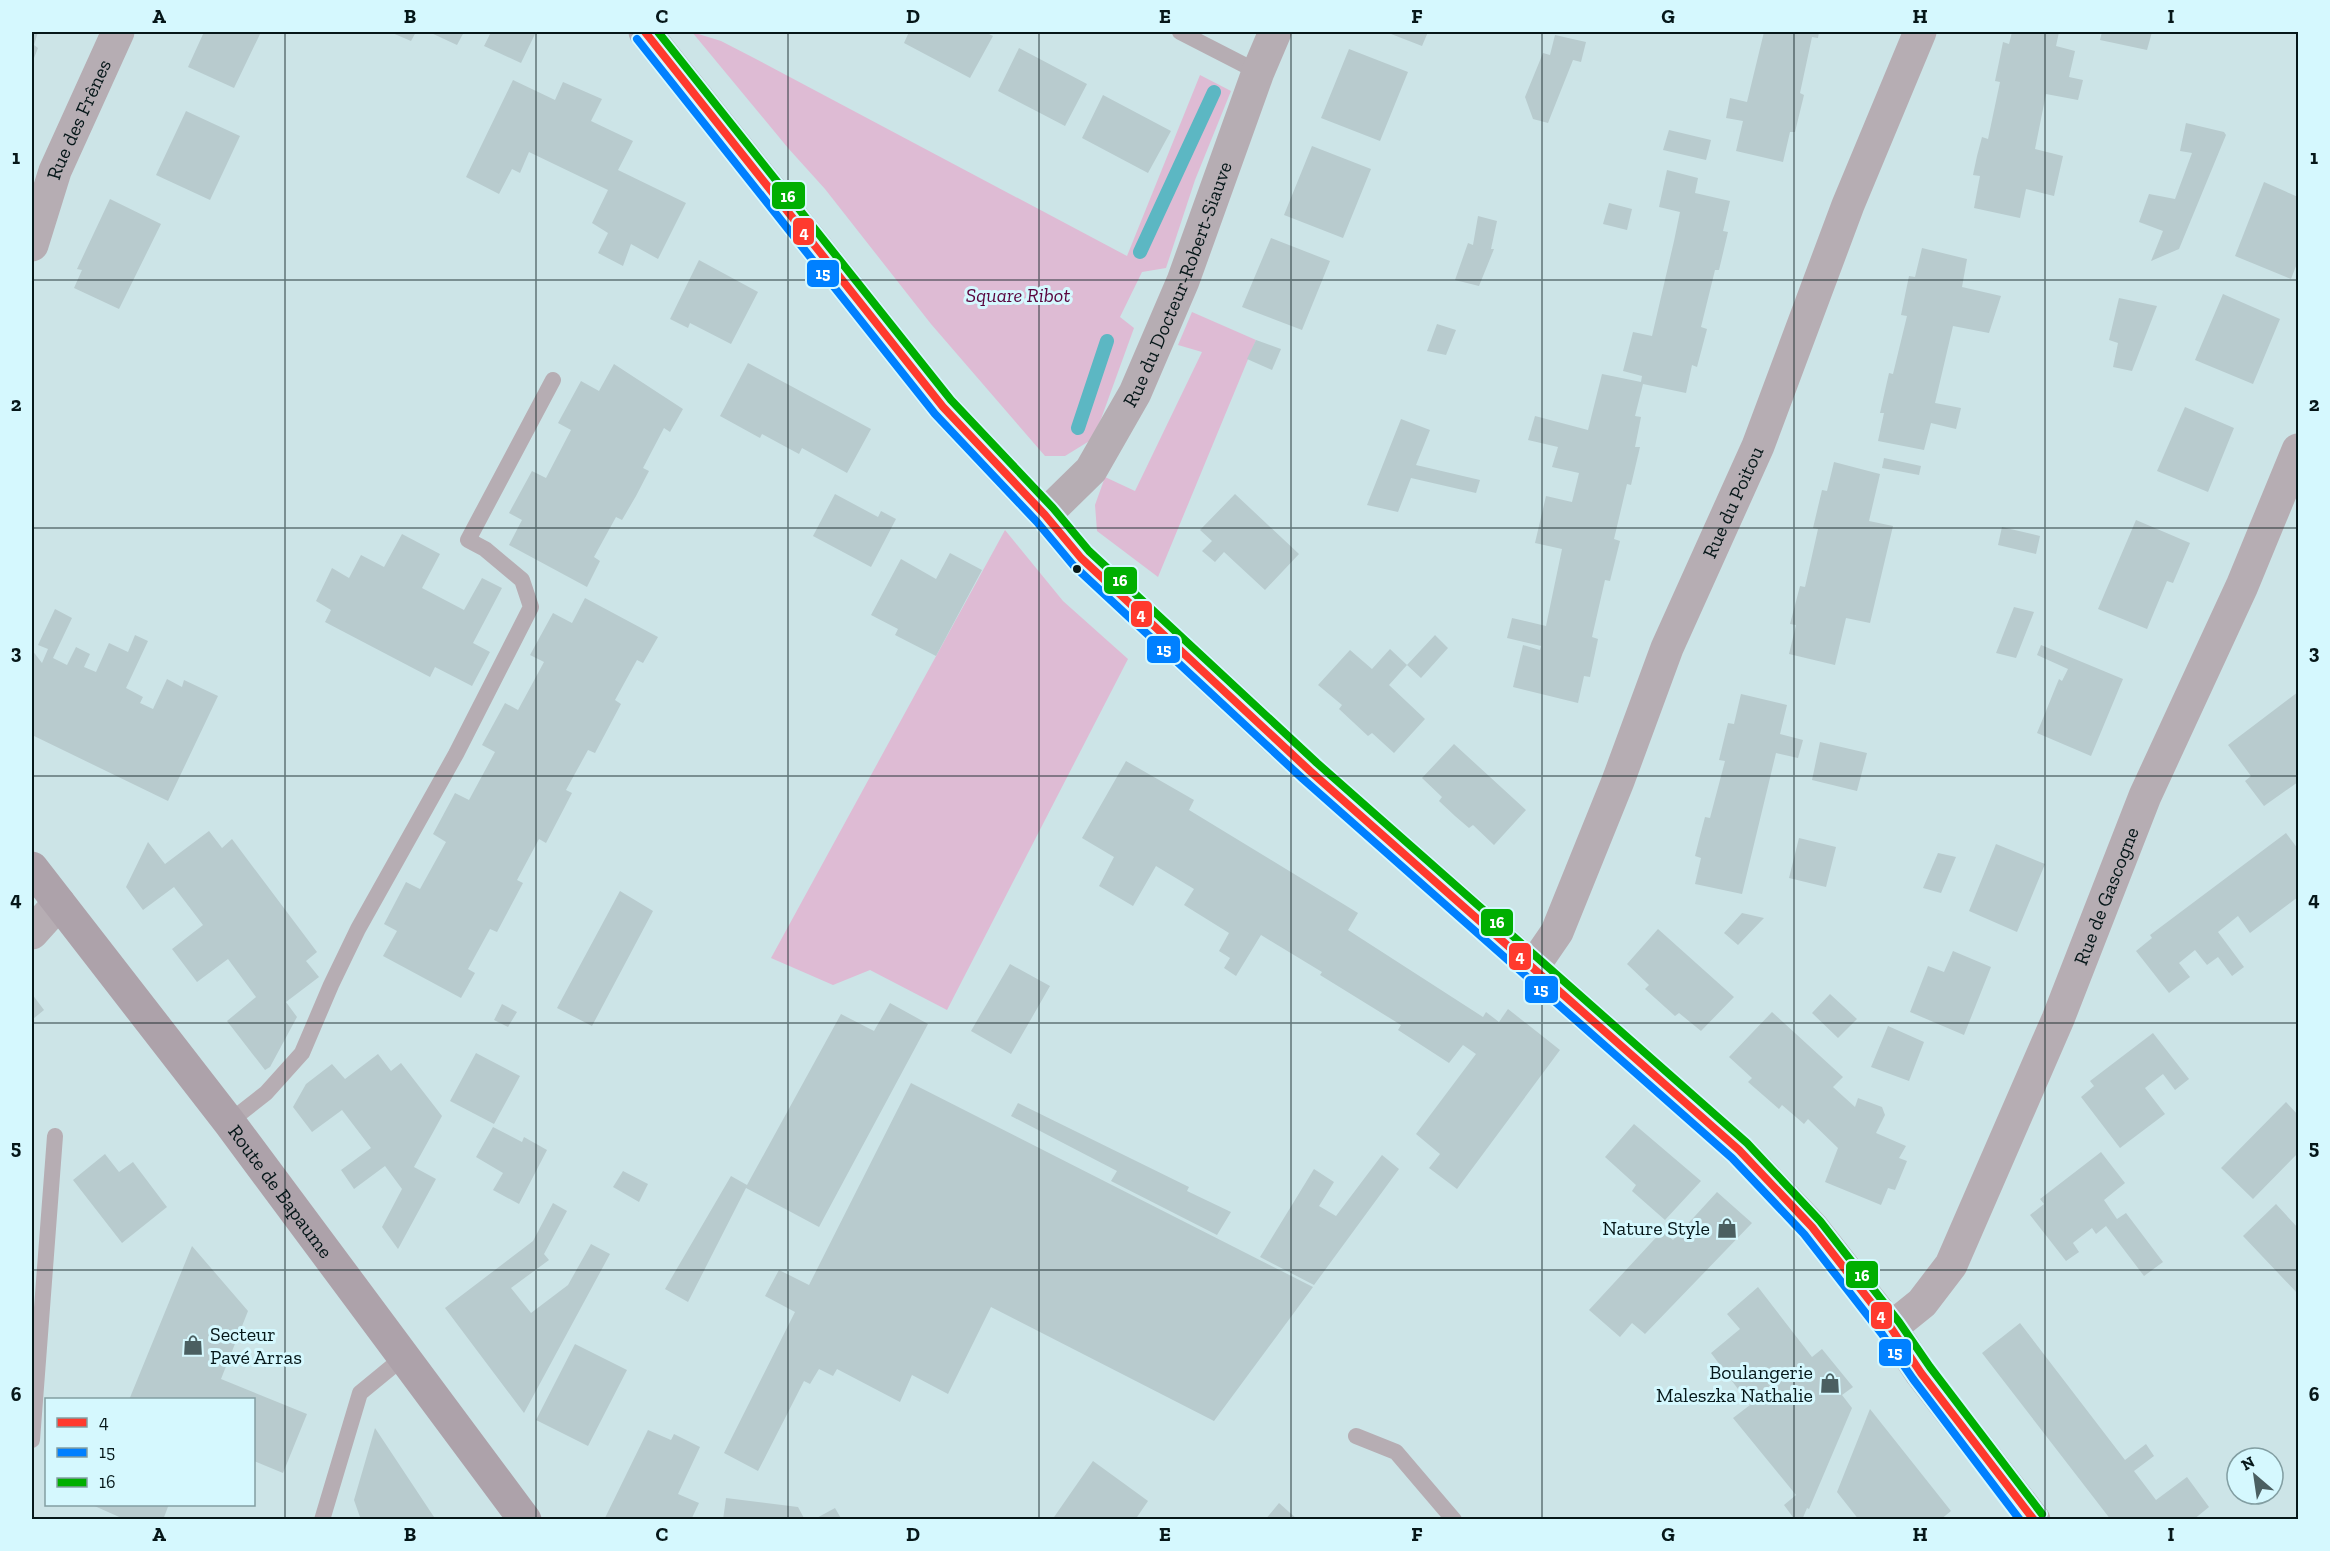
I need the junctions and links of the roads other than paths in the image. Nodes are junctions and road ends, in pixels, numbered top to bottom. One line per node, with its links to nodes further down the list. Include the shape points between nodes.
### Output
1 (118, 32): 7 (street, Rue des Frênes, via 54,171)
2 (645, 32): 11 (street, via 943,407)
3 (1180, 32): 6 (lane)
4 (1275, 32): 6 (street, Rue du Docteur-Robert-Siauve)
5 (1920, 32): 16 (street, Rue du Poitou, via 1848,205 1758,446 1668,648 1557,932)
6 (1258, 72): 11 (street, Rue du Docteur-Robert-Siauve, via 1183,281 1135,393 1091,470)
7 (32, 244)
8 (553, 381): 17 (lane, via 468,540 522,580 531,607 456,754 358,929 302,1053 266,1093)
9 (2298, 450): 12 (street, Rue de Gascogne)
10 (2298, 496): 12 (street)
11 (1045, 515): 16 (street, via 1081,558 1155,628 1370,825)
12 (2272, 518): 19 (street, Rue de Gascogne, via 2145,796 2058,1019 1951,1265 1922,1303)
13 (32, 868): 14 (main road, Route de Bapaume)
14 (59, 903): 15 (street); 17 (main road, Route de Bapaume)
15 (32, 933)
16 (1533, 967): 19 (street, via 1739,1150 1812,1227)
17 (229, 1122): 20 (main road, Route de Bapaume)
18 (55, 1136): 22 (lane)
19 (1891, 1328): 26 (street)
20 (405, 1356): 23 (lane, via 360,1394); 24 (main road, Route de Bapaume)
21 (1356, 1436): 25 (lane, via 1396,1452)
22 (32, 1440)
23 (322, 1520)
24 (525, 1520)
25 (1454, 1520)
26 (2034, 1520)

